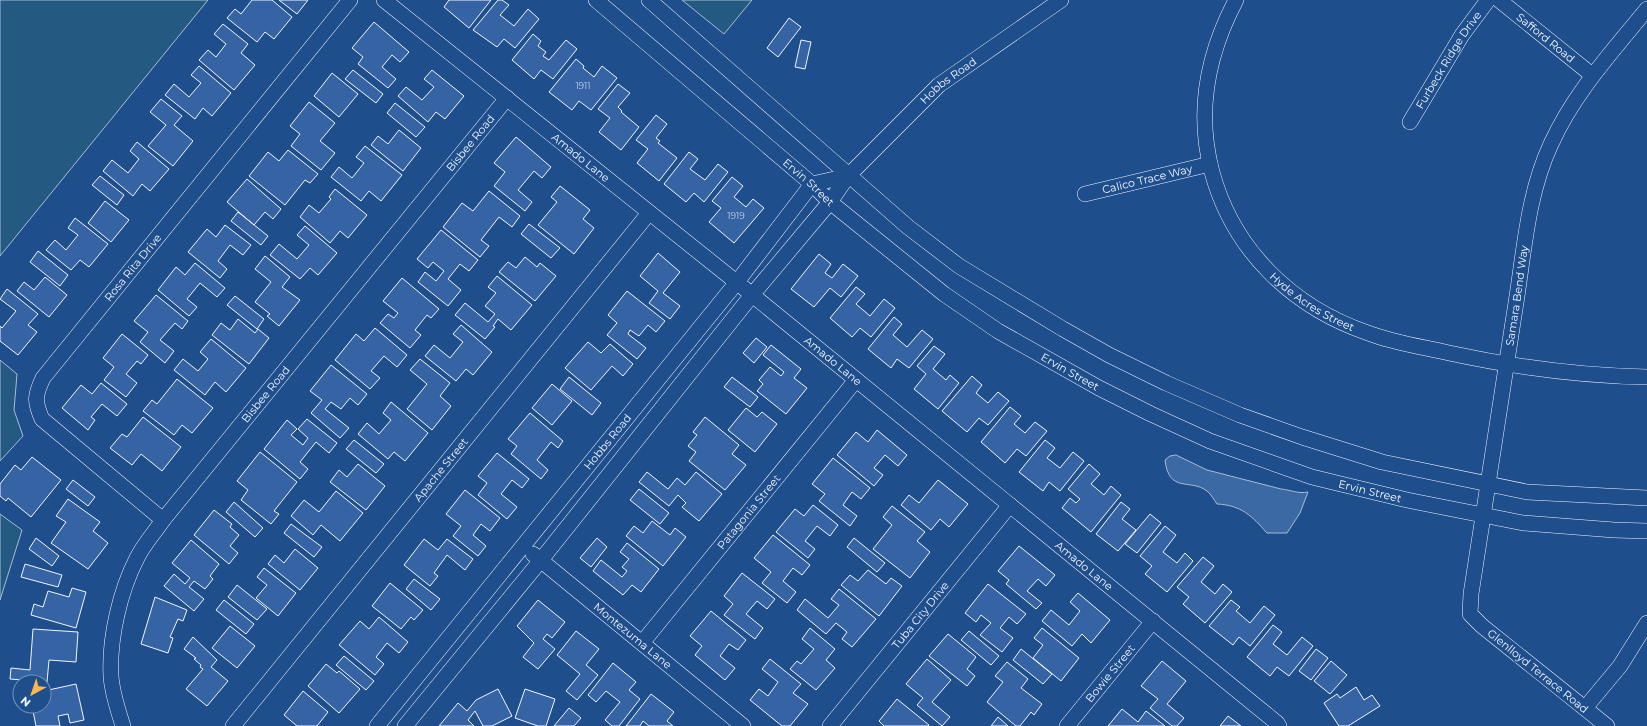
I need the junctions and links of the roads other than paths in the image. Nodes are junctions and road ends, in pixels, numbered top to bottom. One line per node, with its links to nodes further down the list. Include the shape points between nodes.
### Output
1 (350, 0): 28 (street, Rosa Rita Drive, via 43,378 36,392 36,406 42,419)
2 (384, 0): 11 (street, Amado Lane)
3 (596, 0): 15 (street, Ervin Street)
4 (649, 0): 14 (street)
5 (1060, 0): 14 (street, Hobbs Road, via 939,85)
6 (1236, 0): 13 (street, Hyde Acres Street, via 1213,52 1206,84 1204,120)
7 (1488, 0): 12 (street, Furbeck Ridge Drive, via 1462,35)
8 (1499, 0): 10 (street, Safford Road)
9 (1647, 9): 10 (street, Samara Bend Way)
10 (1592, 75): 21 (street, Samara Bend Way, via 1551,144 1536,181)
11 (507, 98): 18 (street, Amado Lane); 28 (street, Bisbee Road)
12 (1410, 122)
13 (1210, 164): 16 (street, Calico Trace Way); 21 (street, Hyde Acres Street, via 1217,193 1245,245 1267,271 1294,295 1329,317 1369,334)
14 (848, 176): 15 (street); 17 (street, Hobbs Road); 24 (street, via 959,266 1063,329 1138,369 1240,415 1302,437 1382,462)
15 (812, 184): 17 (street, Ervin Street); 19 (street, Hobbs Road)
16 (1085, 194)
17 (830, 202): 20 (street, Hobbs Road); 27 (street, Ervin Street, via 944,294 998,331 1046,360 1151,414 1210,441 1312,477)
18 (649, 213): 19 (street, Amado Lane); 38 (street, Apache Street)
19 (737, 282): 20 (street, Amado Lane); 30 (street, Hobbs Road)
20 (752, 295): 23 (street, Amado Lane); 31 (street, Hobbs Road)
21 (1506, 364): 22 (street, Hyde Acres Street, via 1576,373); 24 (street, Samara Bend Way)
22 (1647, 377)
23 (856, 380): 26 (street, Amado Lane); 35 (street, Patagonia Street)
24 (1488, 484): 25 (street, via 1527,492); 27 (street, Samara Bend Way)
25 (1647, 498)
26 (1010, 505): 33 (street, Amado Lane); 42 (street, Tuba City Drive)
27 (1483, 515): 29 (street, Ervin Street, via 1523,523); 32 (street, Samara Bend Way)
28 (163, 520): 37 (street, Bisbee Road, via 138,557 118,605 111,676 117,708)
29 (1647, 531)
30 (523, 546): 31 (street, Montezuma Lane); 39 (street, Hobbs Road)
31 (541, 560): 35 (street, Montezuma Lane); 40 (street, Hobbs Road)
32 (1470, 614): 36 (street, Glenlloyd Terrace Road)
33 (1153, 621): 43 (street, Bowie Street); 44 (street, Amado Lane)
34 (1647, 623): 36 (street, via 1620,666)
35 (642, 643): 41 (street, Montezuma Lane)
36 (1585, 708): 45 (street, Glenlloyd Terrace Road)
37 (124, 726)
38 (232, 726)
39 (377, 726)
40 (405, 726)
41 (743, 726)
42 (830, 726)
43 (1067, 726)
44 (1279, 726)
45 (1607, 726)

